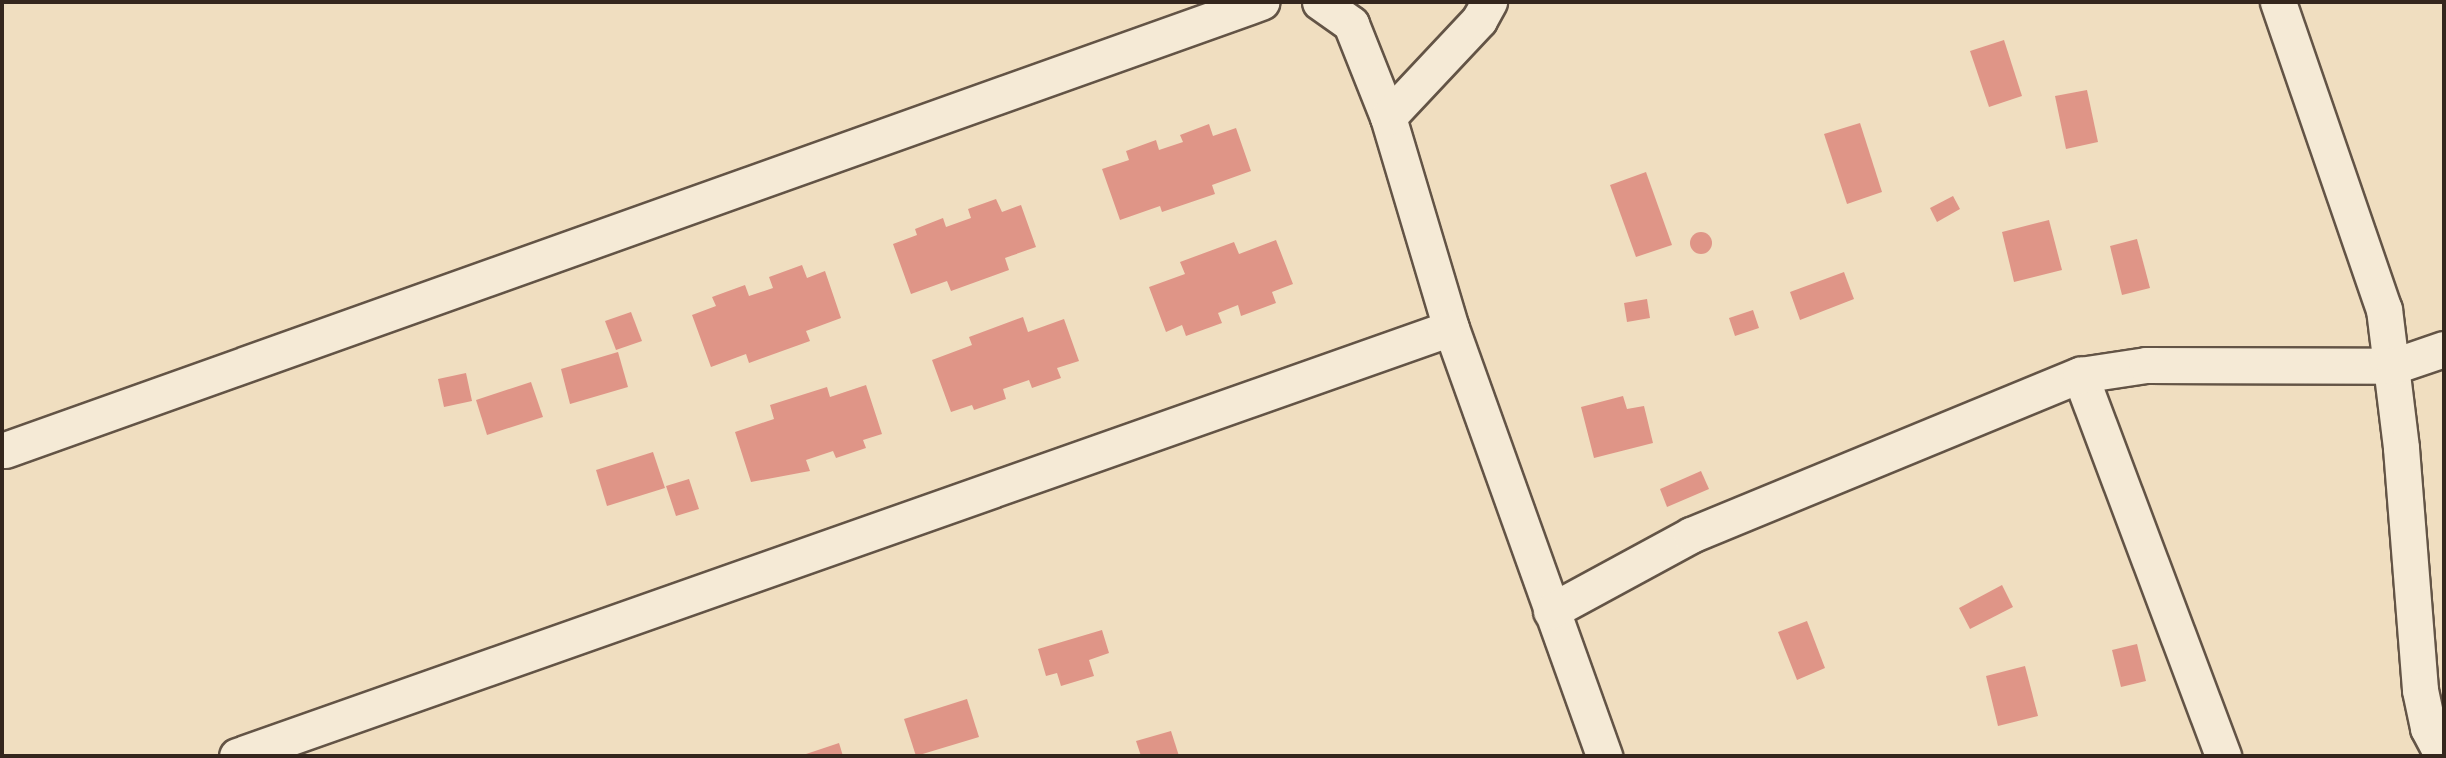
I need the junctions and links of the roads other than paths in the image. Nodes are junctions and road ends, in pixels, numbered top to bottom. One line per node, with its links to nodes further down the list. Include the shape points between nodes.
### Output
1 (1261, 2): 10 (street)
2 (1320, 2): 5 (street, via 1351,24)
3 (1489, 2): 5 (street, via 1479,20)
4 (2278, 2): 8 (street, via 2366,248 2385,309)
5 (1388, 117): 6 (street)
6 (1451, 328): 11 (street); 12 (street)
7 (2444, 349): 8 (street)
8 (2394, 366): 9 (street, via 2146,365); 15 (street, via 2420,690 2428,728)
9 (2080, 375): 11 (street, via 1691,535); 14 (street)
10 (5, 450)
11 (1551, 611): 13 (street)
12 (237, 756)
13 (1604, 756)
14 (2223, 756)
15 (2443, 756)

